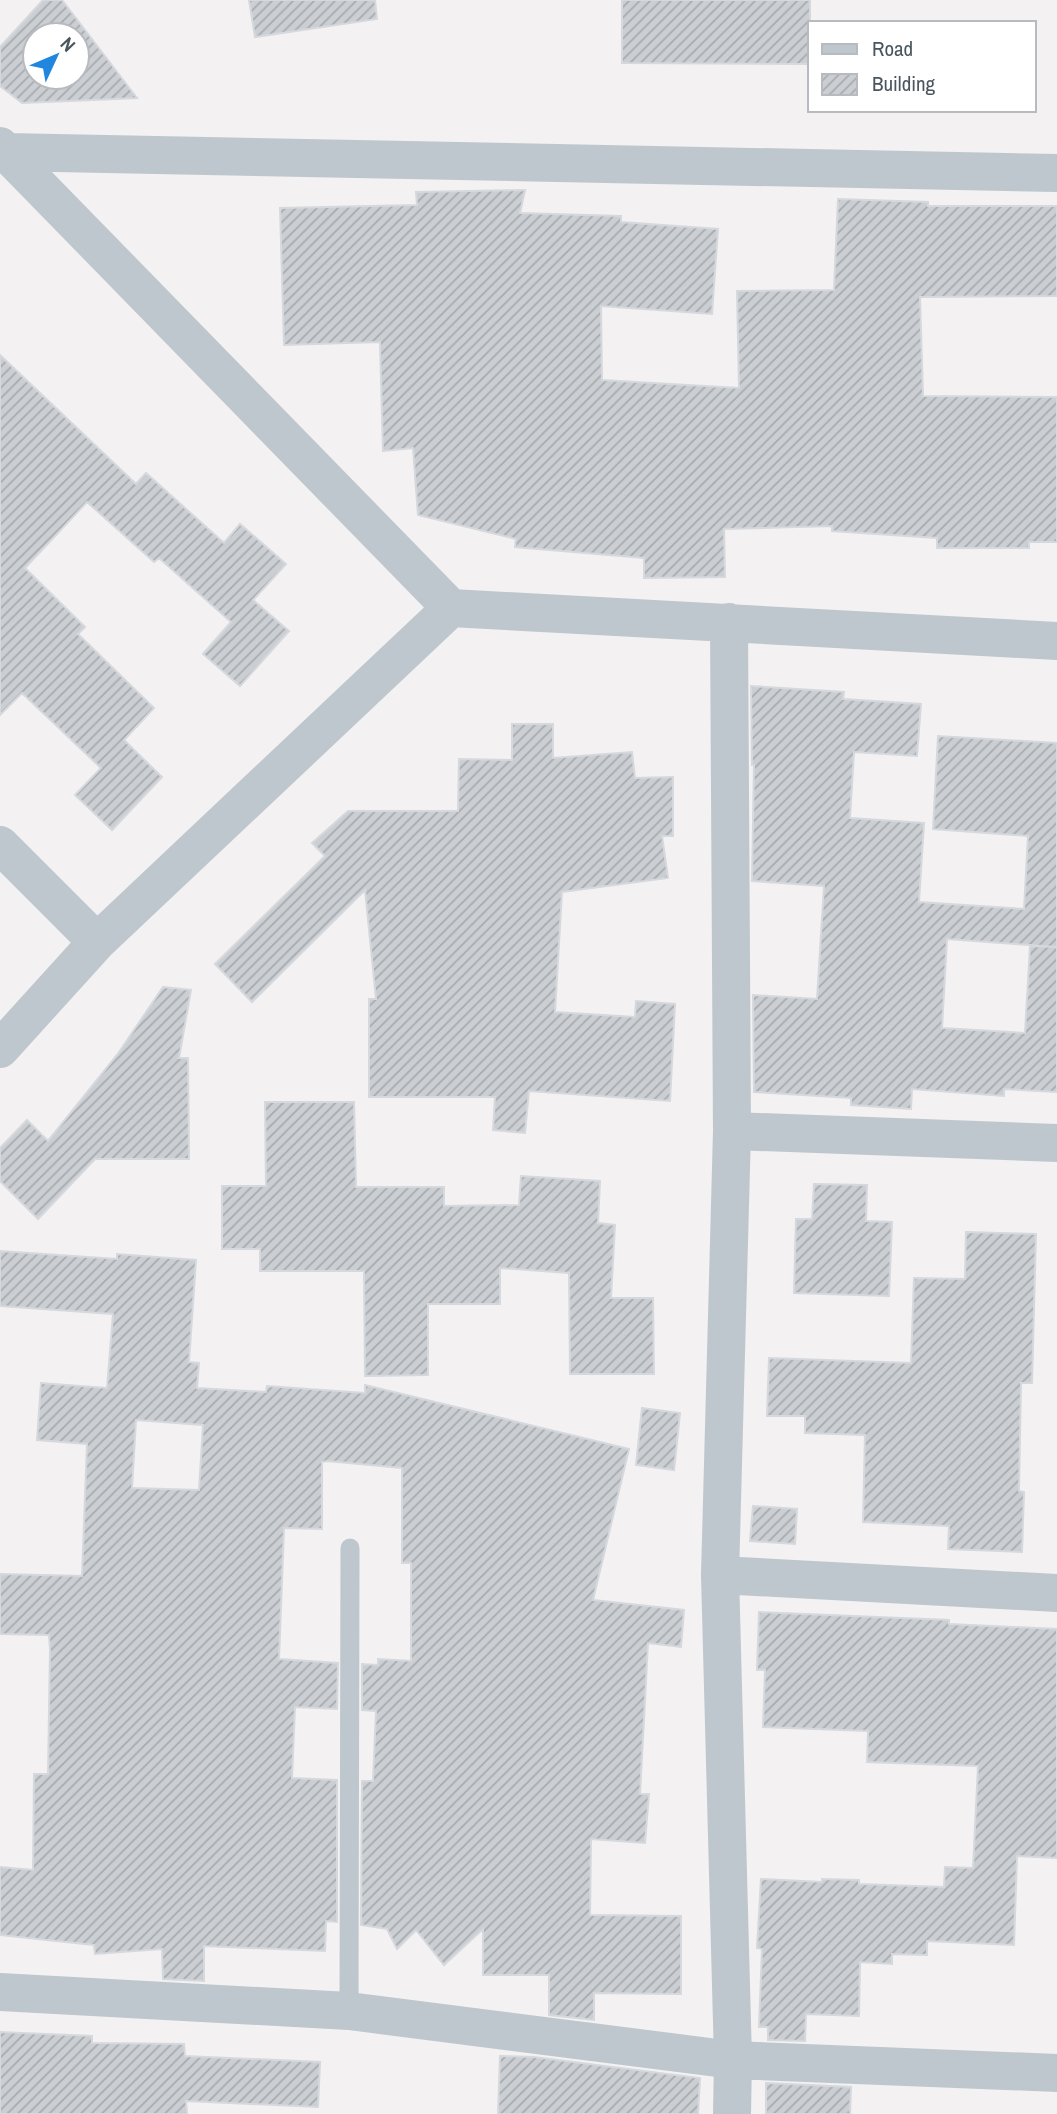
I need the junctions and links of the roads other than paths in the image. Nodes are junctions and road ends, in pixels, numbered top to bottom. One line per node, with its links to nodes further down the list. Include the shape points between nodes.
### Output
1 (3, 149): 2 (street); 3 (street)
2 (1057, 173)
3 (452, 608): 4 (street); 7 (street)
4 (729, 622): 5 (street); 9 (street)
5 (1057, 641)
6 (0, 845): 7 (street)
7 (97, 943): 8 (street)
8 (0, 1049)
9 (732, 1131): 10 (street); 12 (street)
10 (1057, 1143)
11 (350, 1548): 15 (lane)
12 (720, 1575): 13 (street); 16 (street)
13 (1057, 1593)
14 (0, 1992): 15 (street)
15 (349, 2011): 16 (street)
16 (733, 2060): 17 (street); 18 (street)
17 (1057, 2073)
18 (732, 2114)

